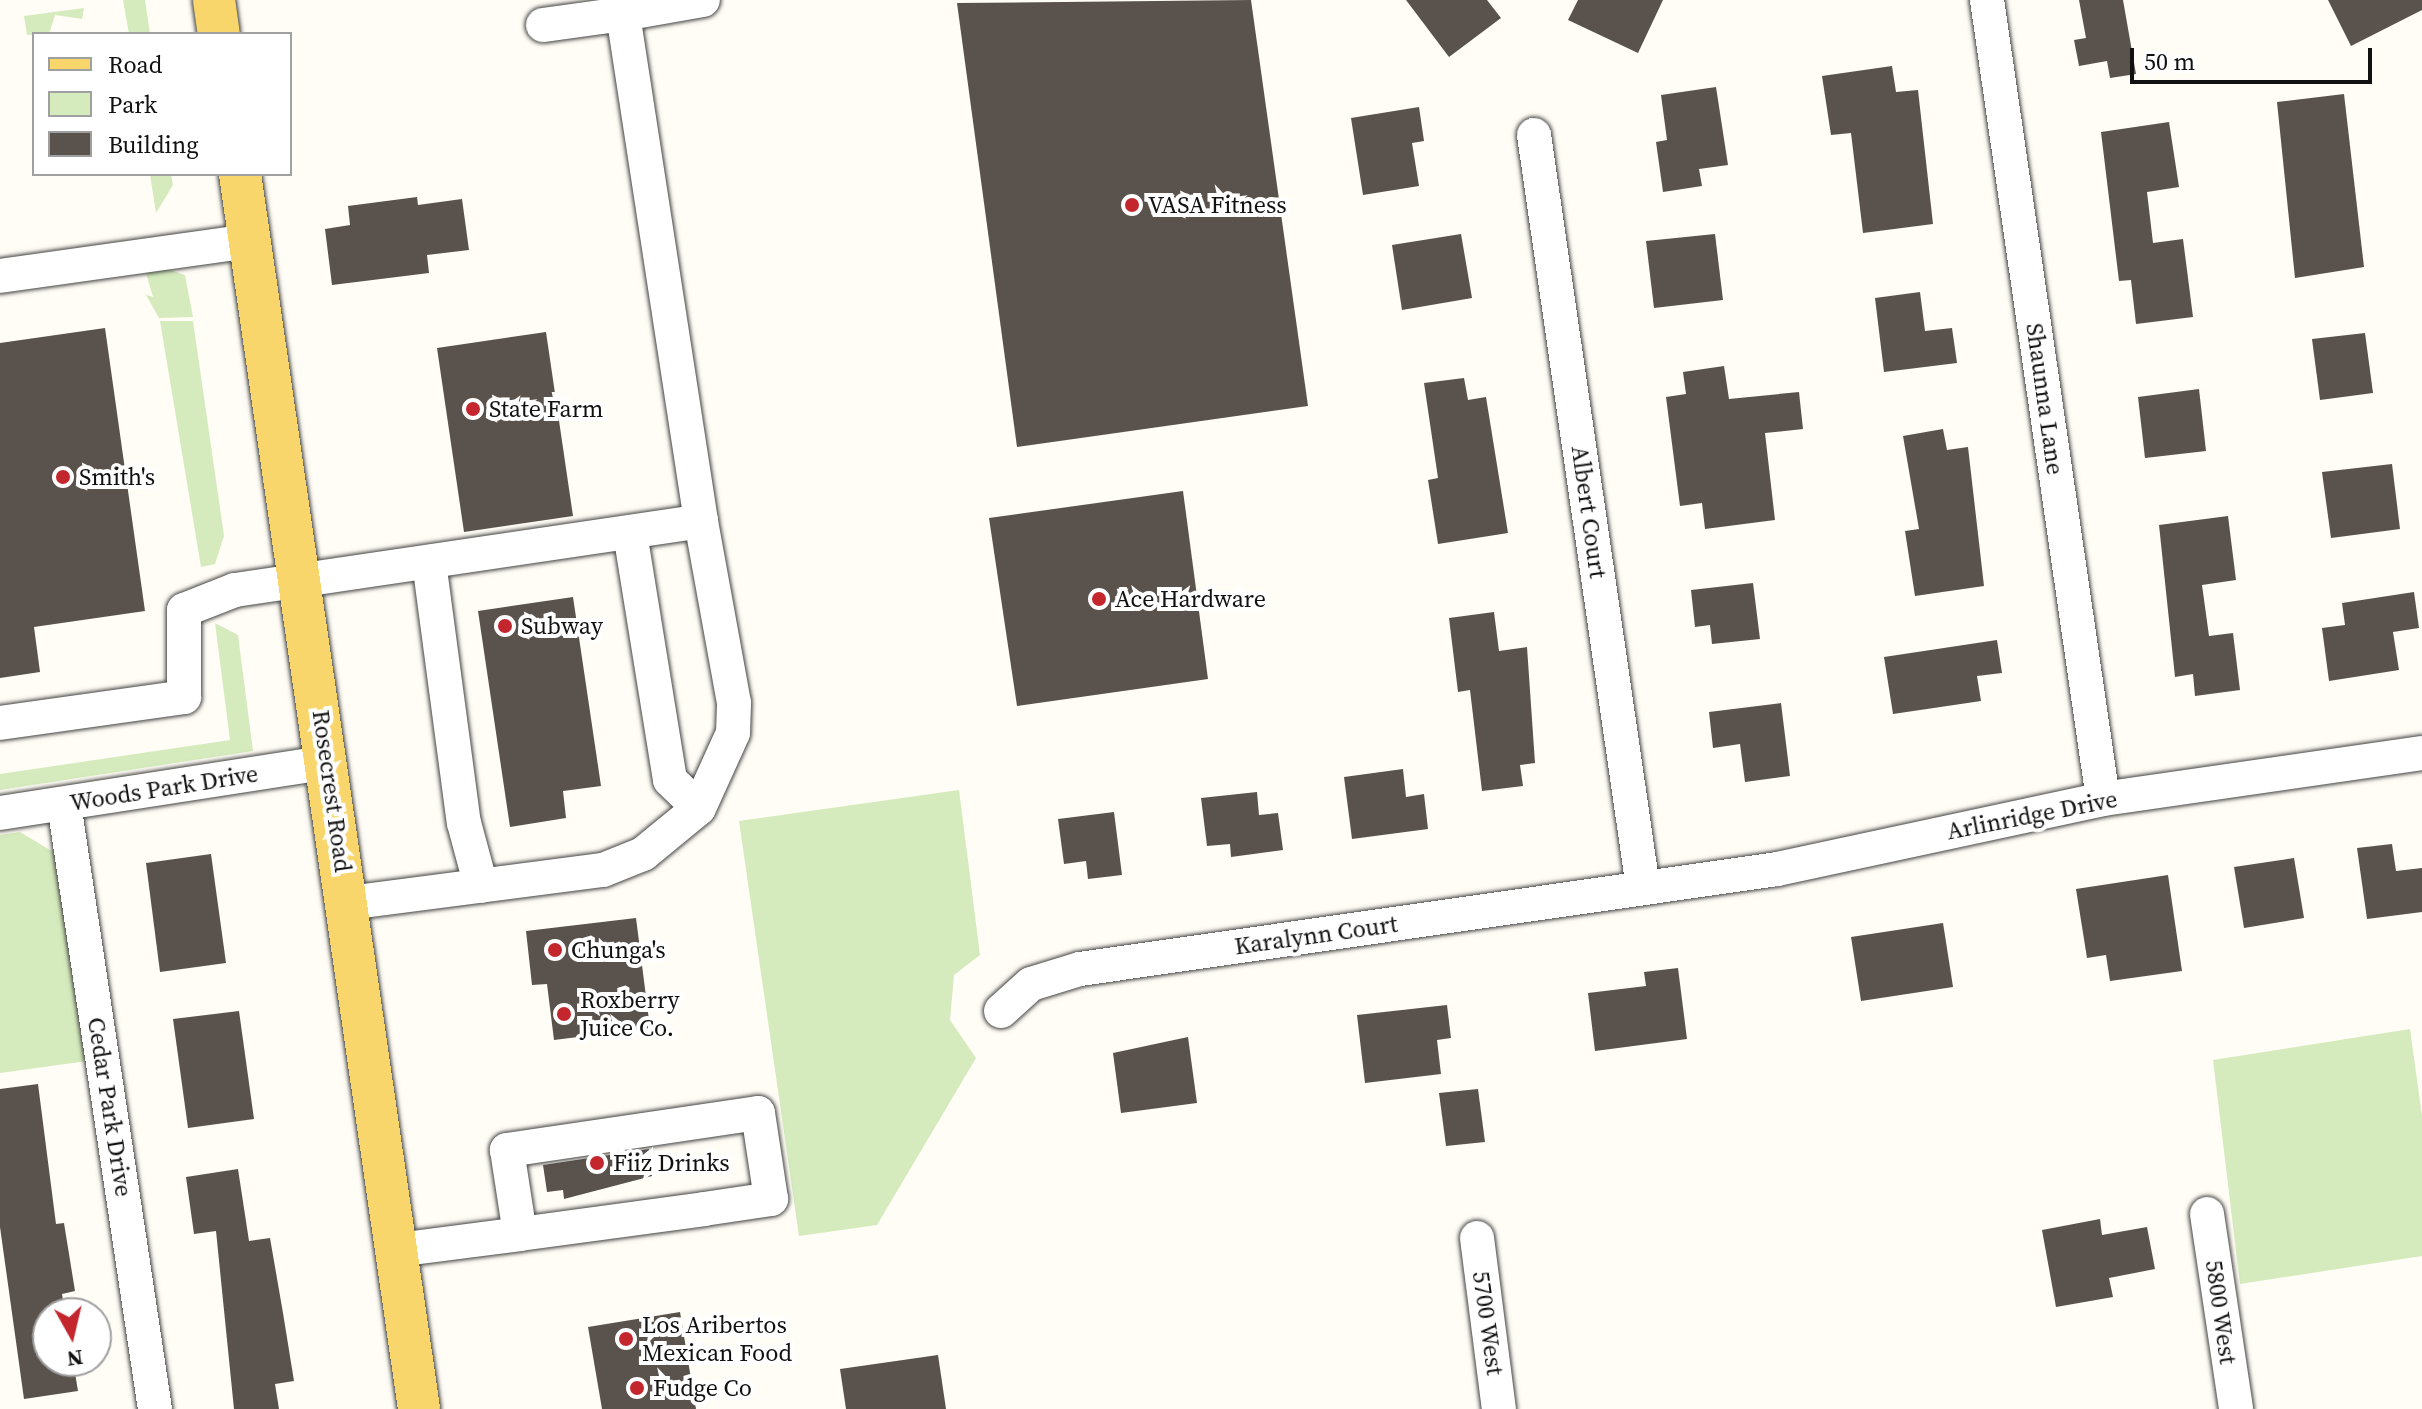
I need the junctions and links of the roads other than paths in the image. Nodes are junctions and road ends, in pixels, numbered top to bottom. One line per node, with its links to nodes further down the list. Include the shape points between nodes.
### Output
1 (214, 0): 6 (main road)
2 (703, 0): 4 (street)
3 (1987, 0): 18 (street, Shaunna Lane)
4 (623, 14): 5 (street); 11 (street)
5 (543, 25)
6 (219, 32)
7 (1534, 135): 23 (street, Albert Court)
8 (240, 176): 9 (main road, Rosecrest Road)
9 (250, 241): 10 (street); 14 (main road, Rosecrest Road)
10 (0, 276)
11 (701, 521): 12 (street); 20 (street, via 734,703 733,733)
12 (630, 533): 13 (street); 20 (street, via 670,780)
13 (429, 562): 14 (street); 22 (street, via 464,823)
14 (300, 581): 15 (street, via 235,590 184,610 184,697); 17 (main road, Rosecrest Road)
15 (0, 723)
16 (2422, 753): 18 (street, Arlinridge Drive)
17 (328, 762): 19 (street, Woods Park Drive); 24 (main road, Rosecrest Road)
18 (2103, 799): 23 (street, Arlinridge Drive, via 1829,859)
19 (64, 804): 21 (street, Woods Park Drive); 30 (street, Cedar Park Drive)
20 (699, 808): 22 (street, via 643,854 603,870)
21 (0, 813)
22 (481, 886): 24 (street)
23 (1643, 888): 25 (street, Karalynn Court, via 1080,969 1031,984)
24 (348, 903): 29 (main road, Rosecrest Road)
25 (1001, 1011)
26 (2207, 1214): 33 (street, 5800 West)
27 (520, 1234): 27 (street, via 771,1199 758,1113 507,1150); 29 (street)
28 (1477, 1238): 32 (street, 5700 West)
29 (397, 1250): 31 (main road, Rosecrest Road)
30 (155, 1409)
31 (419, 1409)
32 (1499, 1409)
33 (2236, 1409)

